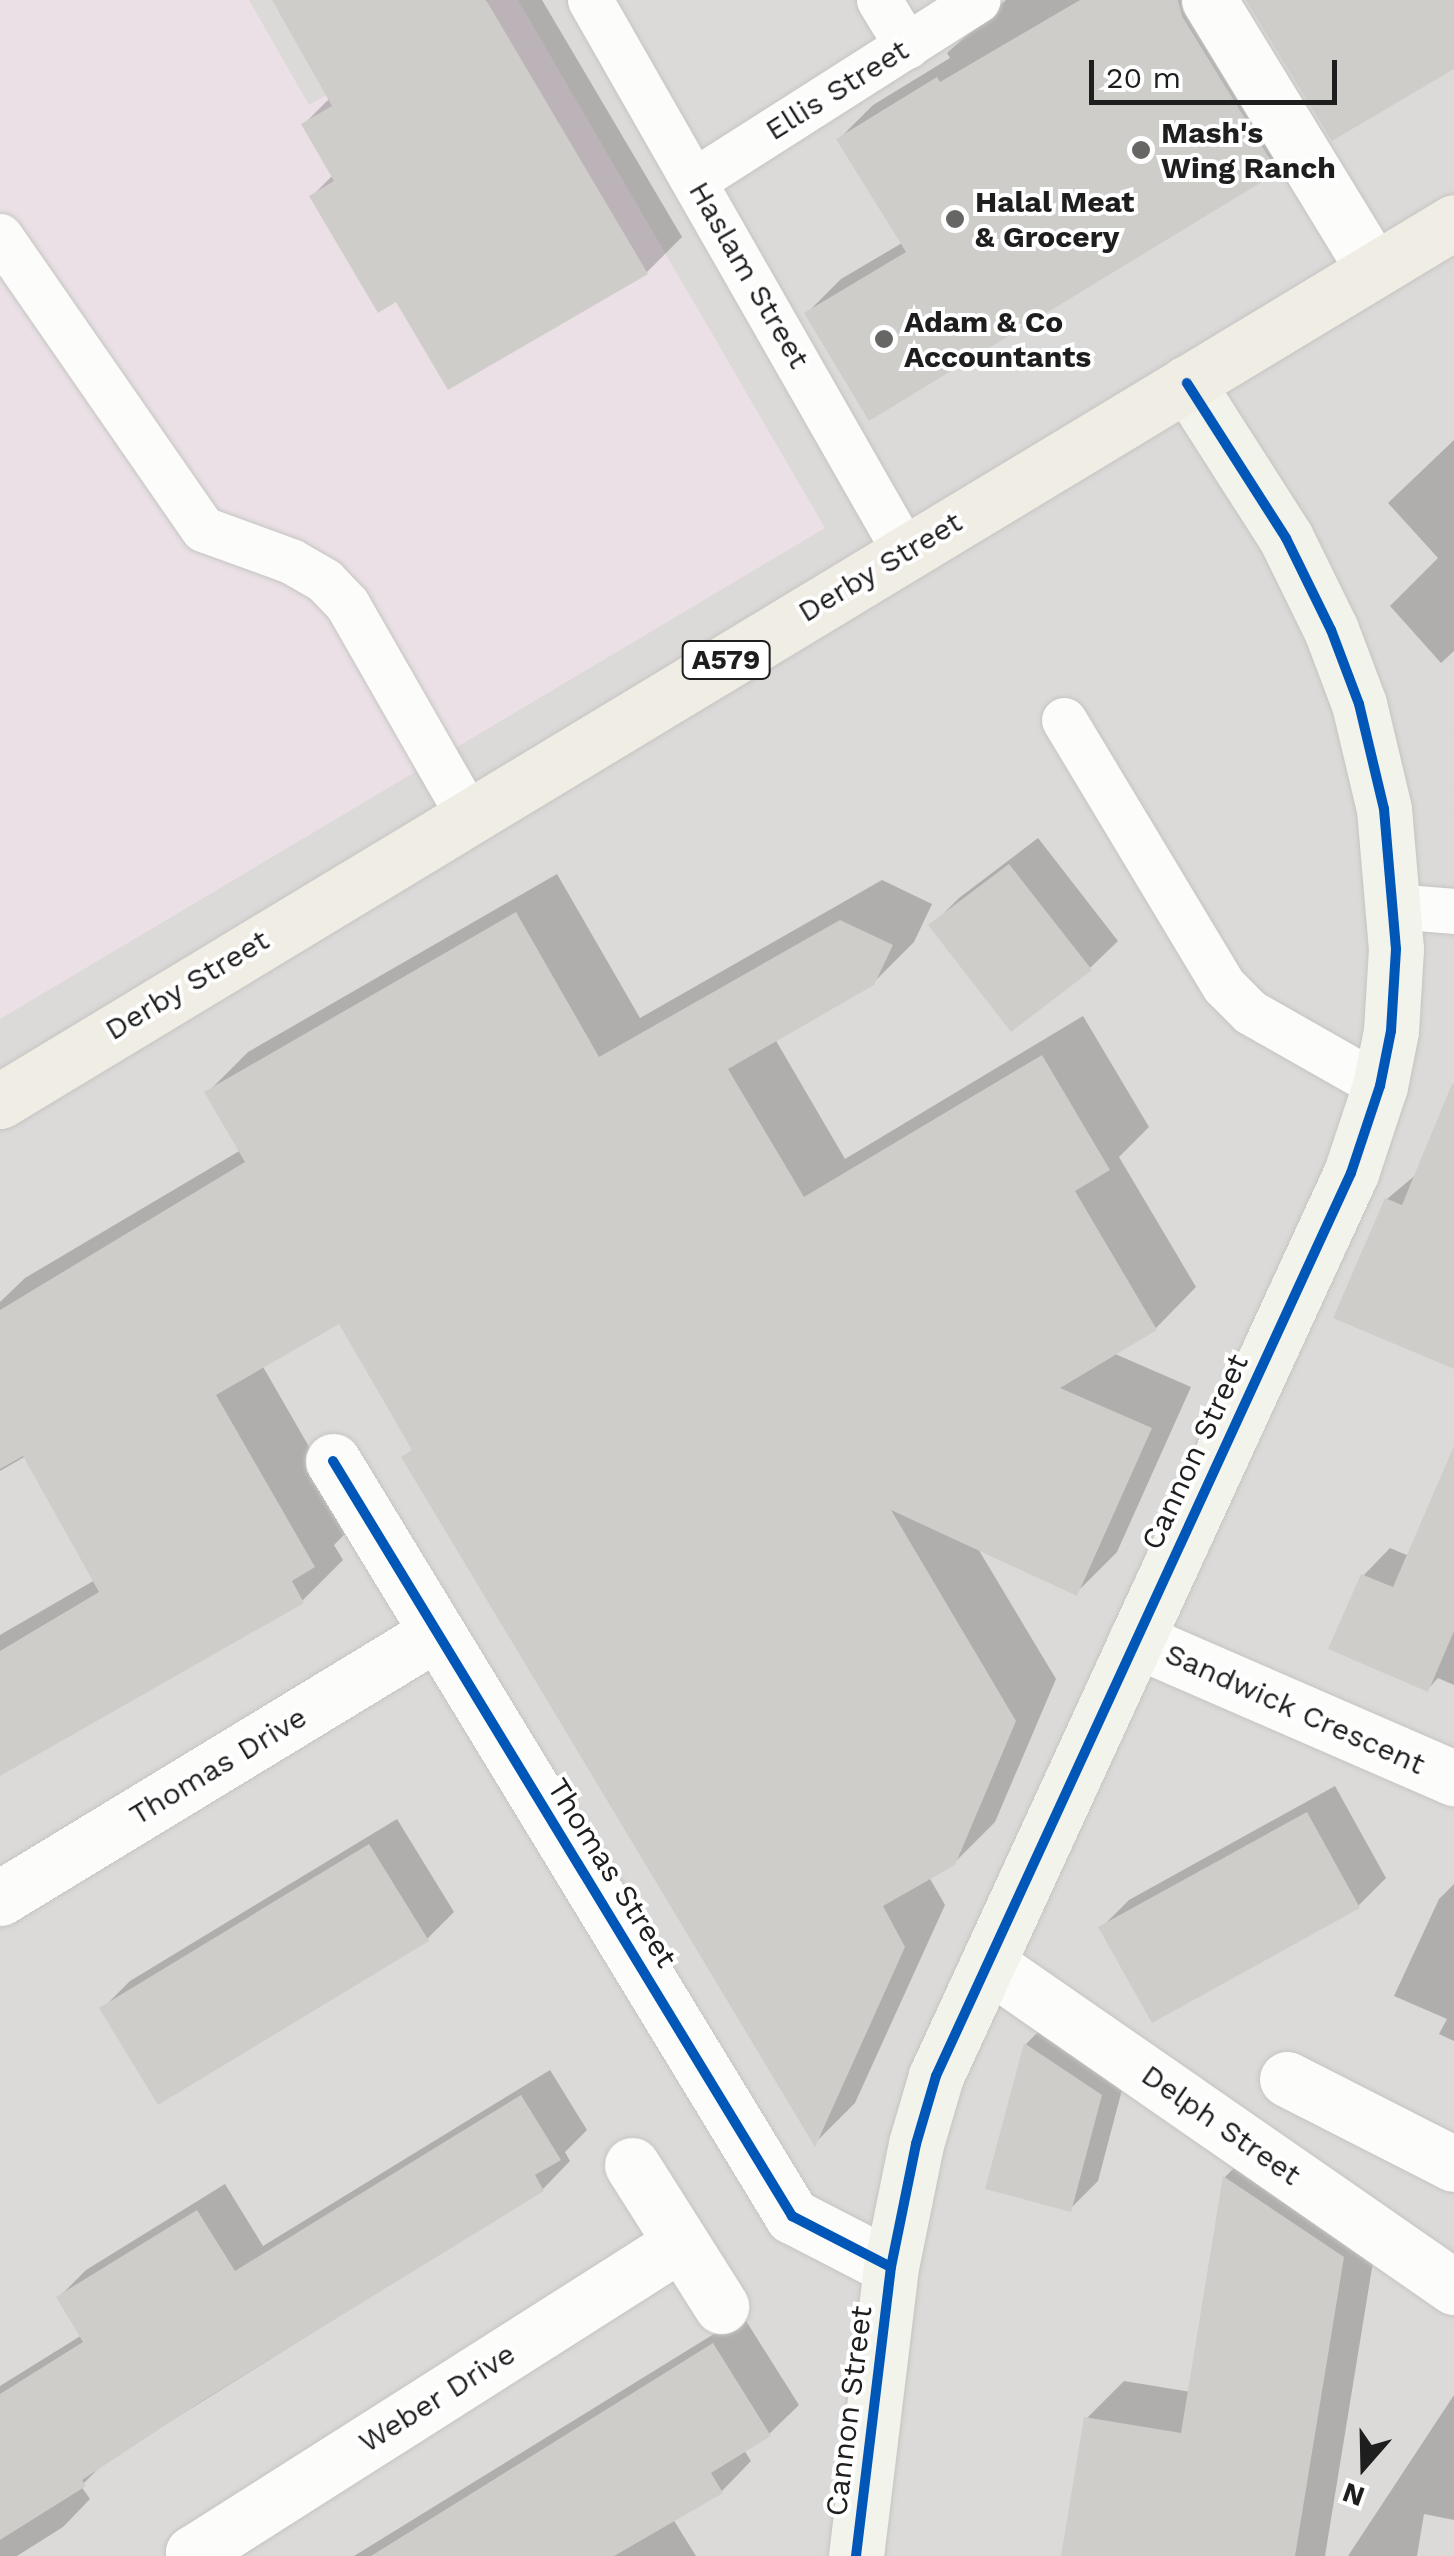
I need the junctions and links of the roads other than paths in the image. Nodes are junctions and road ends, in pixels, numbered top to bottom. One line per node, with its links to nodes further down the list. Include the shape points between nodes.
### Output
1 (590, 0): 6 (lane, Haslam Street)
2 (879, 0): 5 (lane)
3 (978, 0): 5 (lane, Ellis Street)
4 (1209, 0): 9 (street)
5 (908, 46): 6 (lane, Ellis Street)
6 (695, 180): 11 (lane, Haslam Street)
7 (1454, 222): 9 (main road, Derby Street / A579)
8 (0, 236): 13 (lane, via 203,529 291,561 347,604)
9 (1374, 270): 10 (main road, Derby Street / A579)
10 (1187, 383): 11 (main road, Derby Street / A579); 14 (street, Cannon Street, via 1286,538 1332,630 1384,809)
11 (905, 552): 13 (main road, Derby Street / A579)
12 (1064, 720): 16 (lane, via 1224,986 1250,1012)
13 (468, 815): 17 (main road, Derby Street / A579)
14 (1392, 906): 15 (lane); 16 (street, Cannon Street, via 1391,1031)
15 (1454, 911)
16 (1380, 1086): 20 (street, Cannon Street, via 1351,1174)
17 (0, 1100)
18 (333, 1460): 19 (street, Thomas Street)
19 (436, 1633): 22 (street, Thomas Drive); 28 (street, Thomas Street, via 792,2216)
20 (1136, 1640): 21 (street, Sandwick Crescent); 23 (street, Cannon Street)
21 (1454, 1778)
22 (0, 1898)
23 (988, 1964): 28 (street, Cannon Street, via 936,2076); 29 (street, Delph Street)
24 (1288, 2078): 25 (street)
25 (1454, 2164)
26 (632, 2165): 27 (street)
27 (681, 2243): 30 (street); 31 (street, Weber Drive)
28 (891, 2267): 32 (street, Cannon Street)
29 (1454, 2287)
30 (721, 2306)
31 (194, 2554)
32 (856, 2556)

